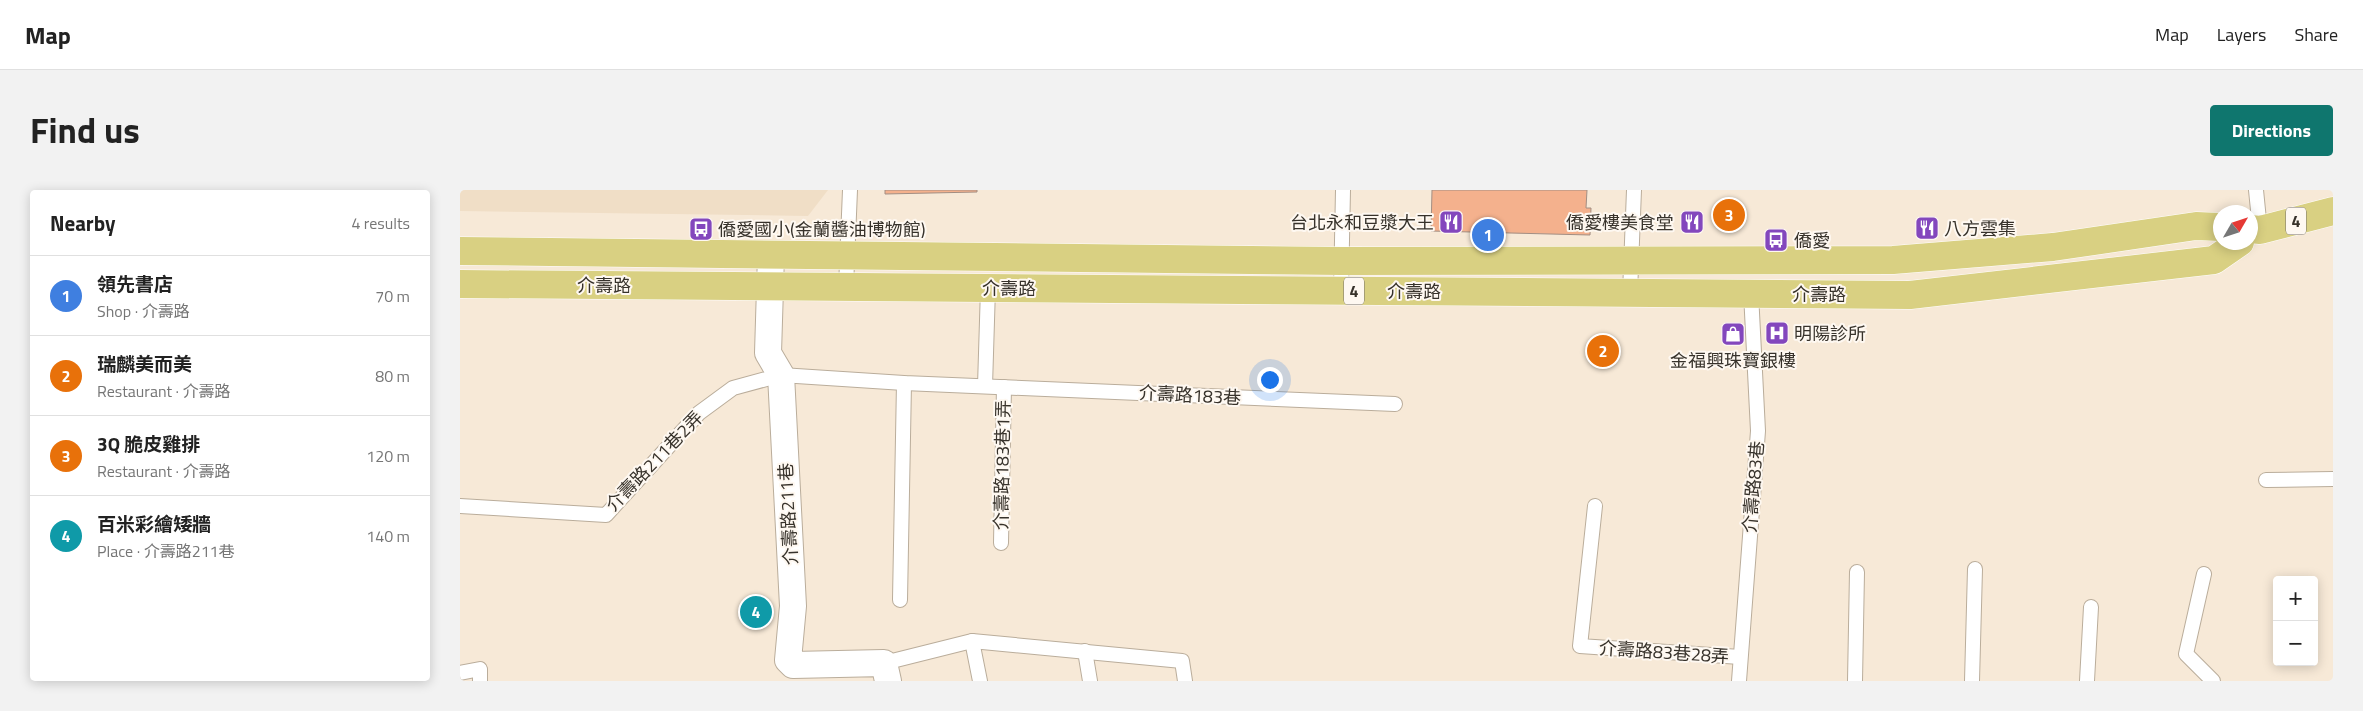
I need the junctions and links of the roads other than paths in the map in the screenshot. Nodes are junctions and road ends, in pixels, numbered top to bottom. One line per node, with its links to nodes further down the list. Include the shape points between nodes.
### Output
1 (850, 190): 12 (lane)
2 (1343, 190): 14 (lane)
3 (1634, 190): 13 (lane)
4 (2256, 190): 5 (lane)
5 (2254, 205)
6 (2333, 211): 8 (main road, 介壽路 / 4)
7 (2213, 227): 13 (main road, 介壽路 / 4, via 2196,226 2053,247 1893,260)
8 (2258, 232)
9 (2228, 250): 21 (main road, 介壽路 / 4, via 2214,260 1910,295)
10 (460, 251): 11 (main road, 介壽路 / 4)
11 (771, 255): 12 (main road, 介壽路 / 4); 16 (street, 介壽路211巷)
12 (848, 256): 14 (main road, 介壽路 / 4); 17 (lane)
13 (1632, 260): 14 (main road, 介壽路 / 4); 20 (lane)
14 (1342, 261): 19 (lane)
15 (460, 284): 16 (main road, 介壽路 / 4)
16 (772, 286): 17 (main road, 介壽路 / 4); 22 (street, 介壽路211巷, via 768,353)
17 (846, 287): 18 (main road, 介壽路 / 4)
18 (988, 288): 19 (main road, 介壽路 / 4); 24 (lane)
19 (1341, 290): 20 (main road, 介壽路 / 4)
20 (1630, 293): 21 (main road, 介壽路 / 4)
21 (1751, 293): 39 (lane, 介壽路83巷, via 1758,431)
22 (781, 375): 23 (lane, 介壽路183巷); 29 (lane, 介壽路211巷2弄, via 733,388 699,413 606,515); 42 (street, 介壽路211巷, via 793,606 788,660)
23 (904, 383): 24 (lane, 介壽路183巷); 35 (lane)
24 (985, 386): 25 (lane, 介壽路183巷)
25 (1004, 387): 26 (lane, 介壽路183巷); 31 (lane, 介壽路183巷1弄)
26 (1395, 404)
27 (2333, 479): 28 (lane)
28 (2266, 480)
29 (460, 506)
30 (1595, 506): 39 (lane, 介壽路83巷28弄, via 1580,646)
31 (1001, 543)
32 (1976, 570): 49 (lane)
33 (1857, 572): 48 (lane)
34 (2204, 574): 51 (lane, via 2186,654)
35 (900, 600)
36 (2091, 607): 50 (lane)
37 (972, 640): 38 (lane); 41 (lane); 44 (lane)
38 (1085, 651): 45 (lane); 46 (lane, via 1182,661)
39 (1740, 657): 47 (lane, 介壽路83巷)
40 (460, 672): 43 (lane, via 480,669)
41 (886, 672): 42 (street, 介壽路211巷)
42 (793, 673)
43 (480, 681)
44 (980, 681)
45 (1090, 681)
46 (1185, 681)
47 (1739, 681)
48 (1855, 681)
49 (1972, 681)
50 (2087, 681)
51 (2213, 681)

